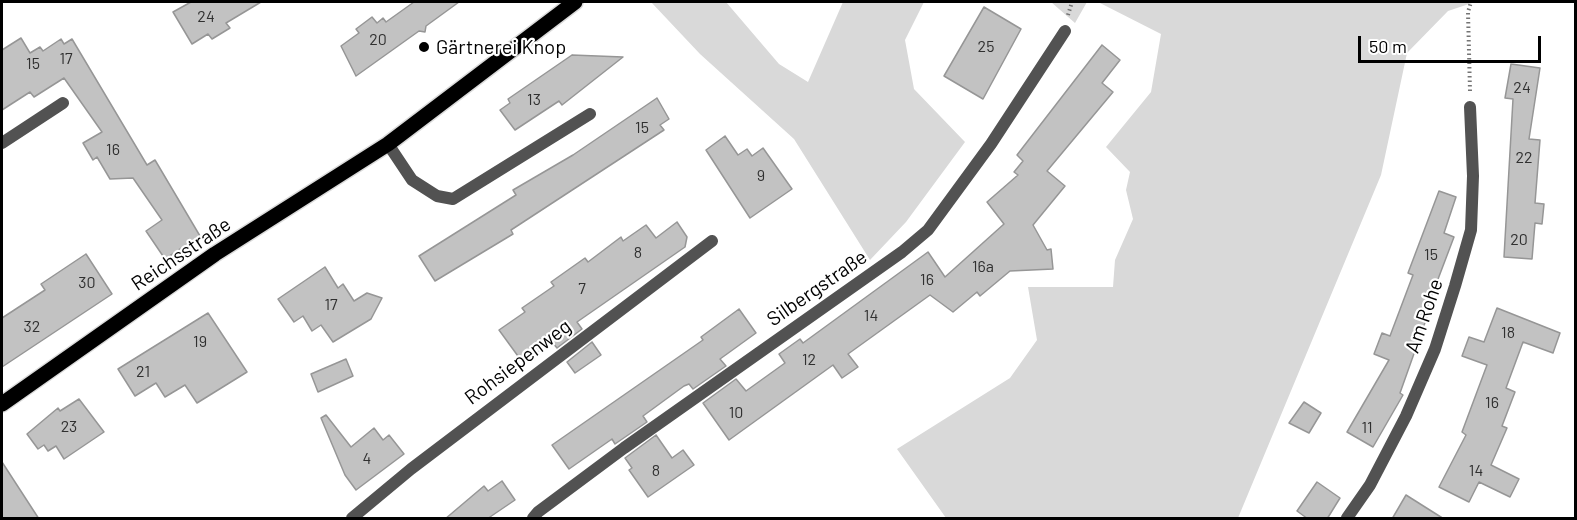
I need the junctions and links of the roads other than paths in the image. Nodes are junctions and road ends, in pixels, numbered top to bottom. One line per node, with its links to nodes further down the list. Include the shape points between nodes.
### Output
1 (575, 2): 7 (main road, Reichsstraße)
2 (1065, 31): 11 (street, Silbergstraße, via 991,144 928,230 624,448)
3 (63, 103): 6 (street)
4 (1470, 107): 12 (street, Am Rohe, via 1471,230 1455,286 1436,349 1406,416 1370,485)
5 (590, 114): 7 (street, via 453,199 437,196 412,180)
6 (2, 143)
7 (388, 144): 9 (main road, Reichsstraße, via 215,254)
8 (712, 241): 10 (street, Rohsiepenweg, via 411,469)
9 (2, 404)
10 (352, 519)
11 (533, 519)
12 (1347, 519)

